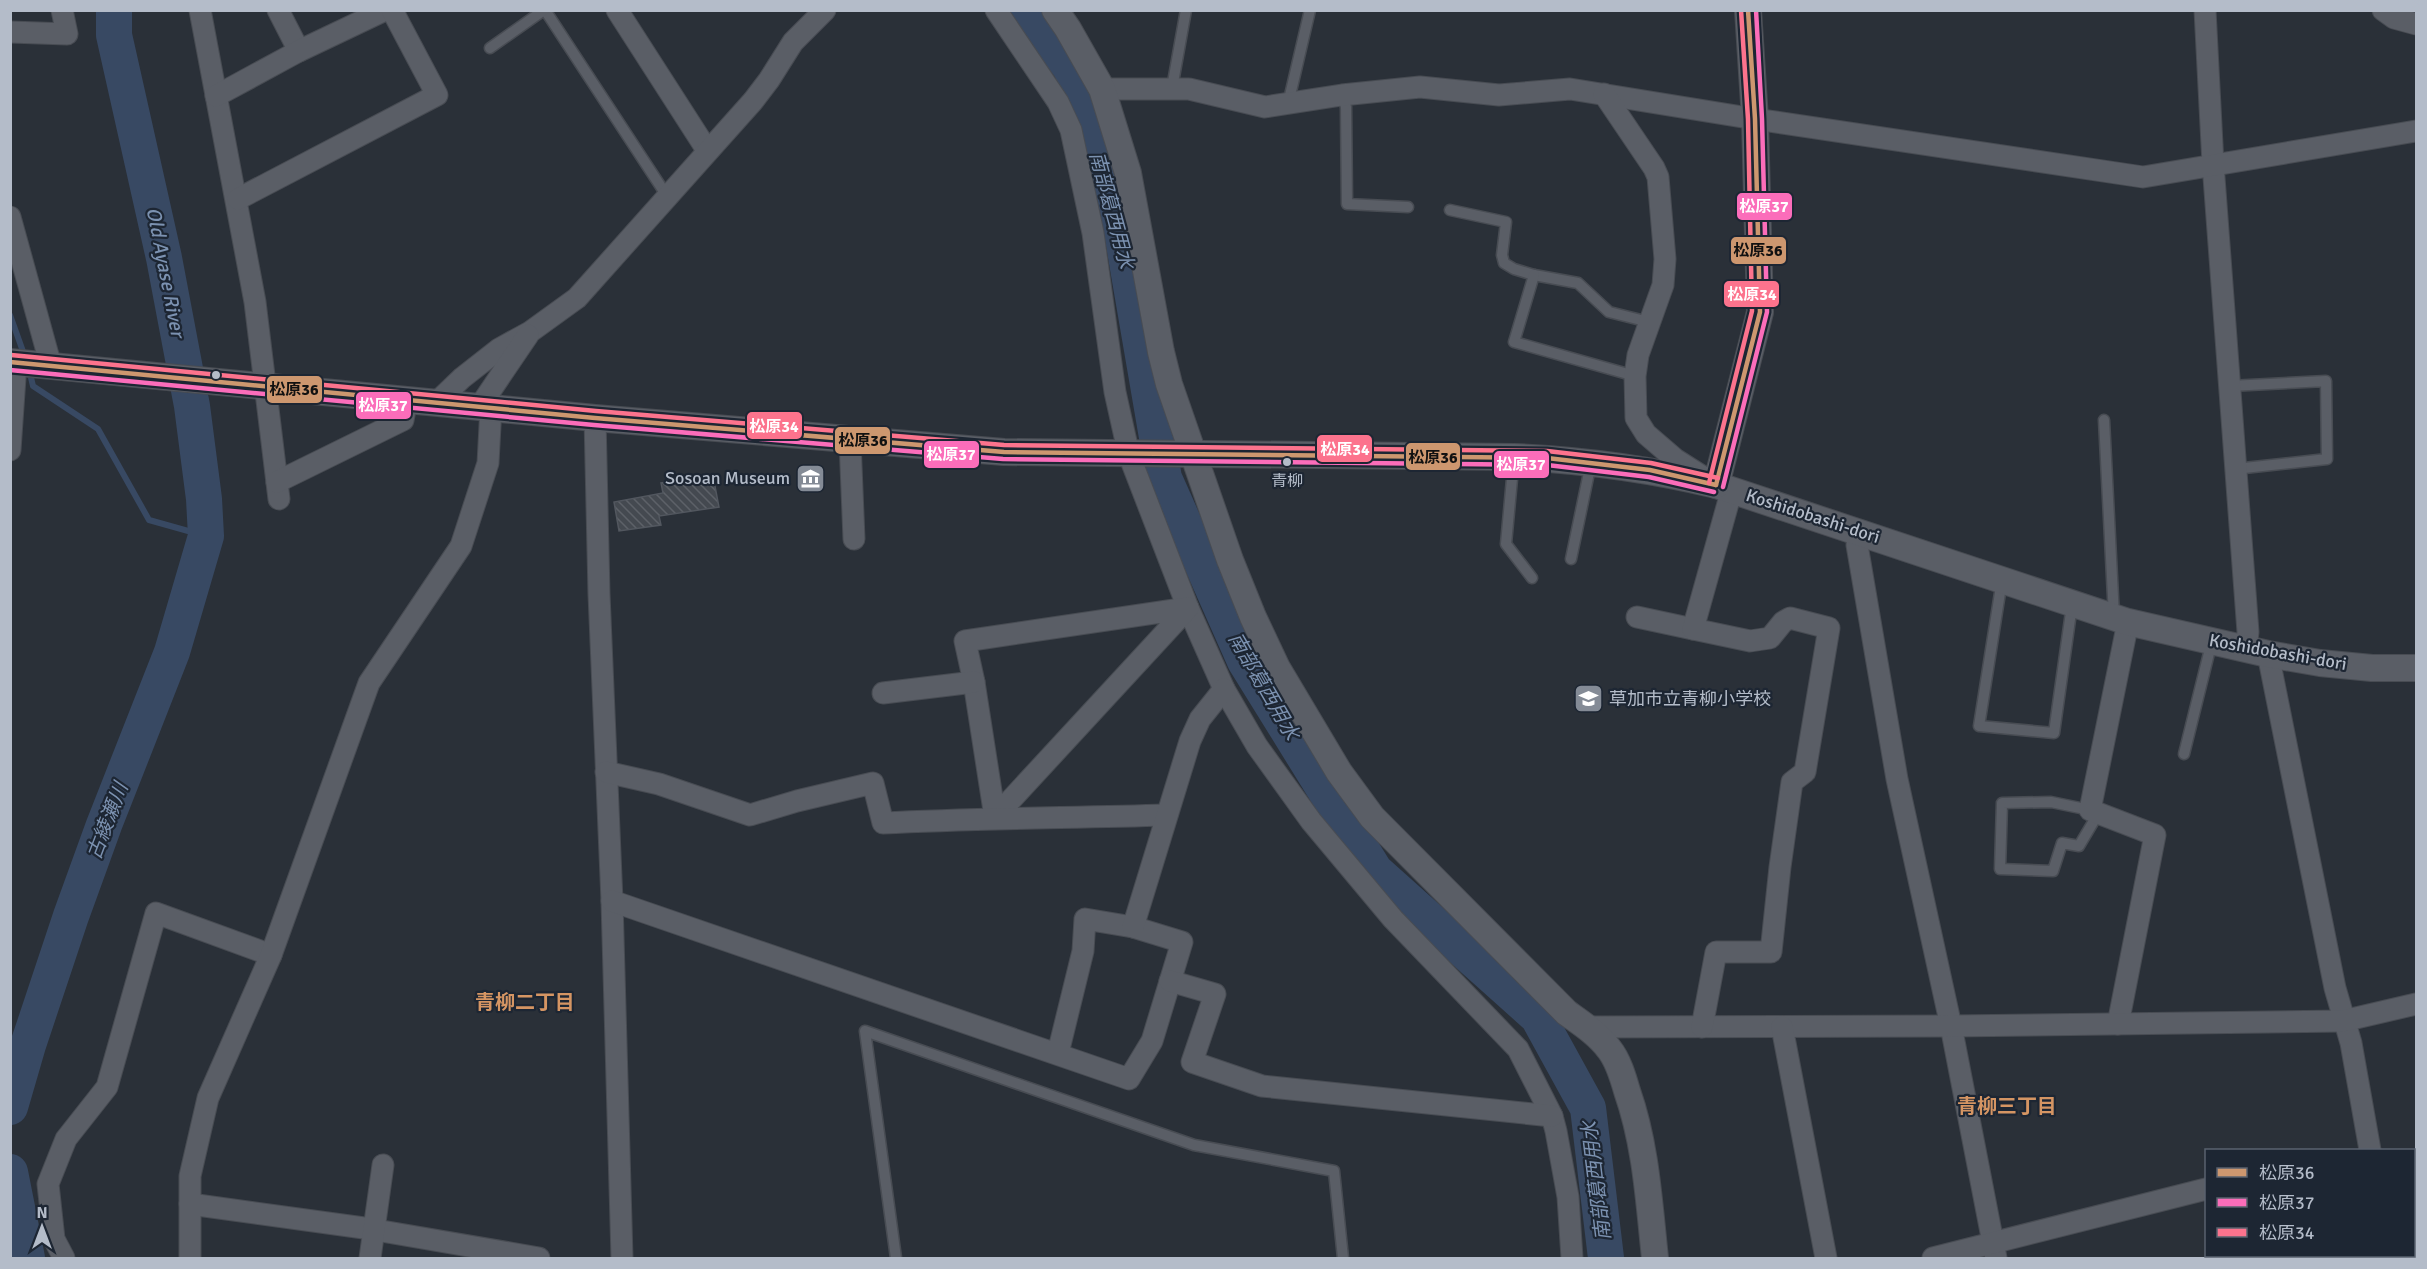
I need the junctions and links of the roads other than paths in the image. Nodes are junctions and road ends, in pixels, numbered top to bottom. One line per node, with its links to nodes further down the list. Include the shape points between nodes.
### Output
1 (62, 10): 17 (street, via 68,34)
2 (200, 10): 24 (street)
3 (278, 10): 19 (street)
4 (385, 10): 19 (street)
5 (392, 10): 31 (street, via 437,95)
6 (544, 10): 18 (lane); 30 (lane)
7 (617, 10): 28 (street)
8 (825, 10): 28 (street, via 793,42 753,101)
9 (996, 10): 50 (street, via 1058,102 1071,130 1093,232 1114,382)
10 (1055, 10): 21 (street)
11 (1186, 10): 20 (lane)
12 (1310, 10): 25 (lane)
13 (1748, 10): 26 (street)
14 (2205, 10): 29 (street)
15 (2383, 10): 16 (street, via 2394,18)
16 (2416, 24)
17 (10, 32)
18 (490, 48)
19 (299, 51): 24 (street)
20 (1172, 88): 21 (street); 25 (street, via 1264,106)
21 (1102, 89): 51 (street, via 1128,172 1161,352)
22 (1604, 94): 23 (street, via 1570,89 1499,95 1420,87); 26 (street); 36 (street, via 1658,177 1665,259 1663,285)
23 (1342, 95): 25 (street); 32 (lane, via 1346,107 1347,204)
24 (216, 96): 31 (street)
25 (1288, 104)
26 (1755, 119): 29 (street, via 2143,177); 55 (street, via 1760,312)
27 (2416, 131): 29 (street)
28 (707, 150): 30 (street)
29 (2213, 164): 41 (street)
30 (667, 196): 37 (street, via 578,298)
31 (238, 199): 42 (street)
32 (1408, 207)
33 (1449, 210): 35 (lane, via 1506,222 1504,263)
34 (10, 217): 39 (street)
35 (1534, 275): 36 (lane, via 1578,284 1609,312); 40 (lane, via 1514,342)
36 (1649, 322): 40 (street)
37 (530, 332): 44 (street, via 499,349); 45 (street)
38 (13, 363): 39 (street, Koshidobashi-dori); 49 (street)
39 (51, 366): 42 (street, Koshidobashi-dori)
40 (1635, 376): 55 (street, via 1636,418 1646,434 1675,459)
41 (2230, 386): 54 (street); 54 (lane, via 2326,381 2327,459)
42 (267, 387): 43 (street, Koshidobashi-dori); 43 (street, via 278,491 403,420)
43 (407, 399): 44 (street, Koshidobashi-dori)
44 (437, 402): 45 (street, Koshidobashi-dori)
45 (485, 407): 46 (street, Koshidobashi-dori); 79 (street, via 488,463 461,546 369,683)
46 (594, 418): 48 (street, Koshidobashi-dori); 73 (street)
47 (2104, 420): 64 (lane)
48 (850, 441): 50 (street, Koshidobashi-dori, via 1004,452); 57 (street)
49 (10, 450)
50 (1134, 455): 51 (street, Koshidobashi-dori); 62 (street)
51 (1188, 455): 52 (street, Koshidobashi-dori); 85 (street, via 1277,668 1339,772 1372,817 1403,849 1567,1013)
52 (1514, 457): 53 (street, Koshidobashi-dori); 59 (lane, via 1506,544)
53 (1591, 462): 55 (street, Koshidobashi-dori, via 1661,472); 58 (lane)
54 (2235, 469): 67 (street, via 2248,632)
55 (1724, 487): 56 (street, Koshidobashi-dori); 65 (street)
56 (1861, 531): 60 (street, Koshidobashi-dori); 84 (street, via 1857,545 1897,779)
57 (854, 539)
58 (1571, 559)
59 (1532, 578)
60 (2002, 580): 61 (street, Koshidobashi-dori); 61 (lane, via 1979,726 2054,733)
61 (2072, 605): 64 (street, Koshidobashi-dori)
62 (1188, 608): 69 (street, via 965,641); 70 (street); 76 (street)
63 (1638, 617): 65 (street)
64 (2121, 620): 66 (street, Koshidobashi-dori); 74 (street)
65 (1693, 629): 86 (street, via 1750,641 1770,638 1791,618 1829,628 1805,772 1792,782 1772,952 1716,952)
66 (2212, 641): 67 (street, Koshidobashi-dori); 72 (lane)
67 (2257, 651): 68 (street, Koshidobashi-dori, via 2320,663); 82 (street)
68 (2416, 668)
69 (974, 682): 71 (street); 76 (street)
70 (1224, 689): 75 (street, via 1200,719); 89 (street, via 1257,746 1311,821 1393,919 1518,1049)
71 (883, 693)
72 (2184, 754)
73 (606, 772): 76 (street, via 668,786 750,815 873,783 883,823); 77 (street)
74 (2094, 812): 74 (lane, via 2051,802 2002,803 2000,868 2053,871 2062,843 2079,846); 83 (street, via 2155,835)
75 (1166, 814): 76 (street); 78 (street)
76 (995, 817)
77 (612, 901): 88 (street); 100 (street)
78 (1133, 927): 80 (street, via 1182,942); 88 (street, via 1085,918 1083,951)
79 (271, 955): 93 (street, via 208,1098 190,1176); 96 (street, via 156,913 106,1087 66,1139 48,1184 54,1239)
80 (1170, 981): 88 (street, via 1152,1041 1129,1079); 89 (street, via 1215,994 1192,1062 1262,1086)
81 (2416, 1004): 82 (street)
82 (2343, 1021): 83 (street); 90 (street, via 2351,1043)
83 (2118, 1024): 84 (street)
84 (1951, 1026): 87 (street); 95 (street)
85 (1587, 1027): 86 (street); 104 (street, via 1609,1049 1638,1123)
86 (1701, 1028): 87 (street)
87 (1782, 1028): 105 (street)
88 (1058, 1053)
89 (1551, 1116): 103 (street, via 1568,1197)
90 (2364, 1149)
91 (383, 1165): 94 (street)
92 (2205, 1189): 95 (street)
93 (190, 1204): 94 (street); 97 (street)
94 (373, 1230): 98 (street); 99 (street)
95 (1995, 1251): 106 (street)
96 (64, 1258)
97 (190, 1258)
98 (370, 1258)
99 (539, 1258)
100 (622, 1258)
101 (896, 1258): 102 (lane, via 865,1031 1194,1145 1334,1171)
102 (1343, 1258)
103 (1572, 1258)
104 (1655, 1258)
105 (1826, 1258)
106 (1933, 1258)

